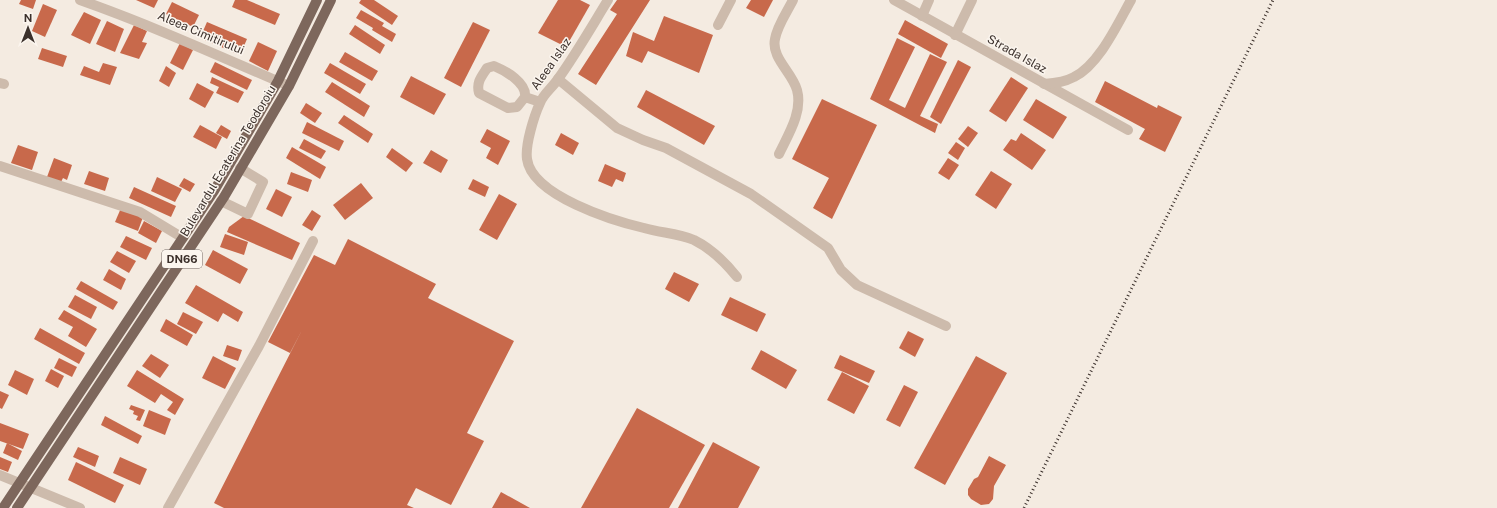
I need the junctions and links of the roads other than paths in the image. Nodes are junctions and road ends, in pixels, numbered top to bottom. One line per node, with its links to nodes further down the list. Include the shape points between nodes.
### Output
1 (80, 0): 15 (street, Aleea Cimitirului, via 133,18)
2 (317, 0): 15 (main road, Bulevardul Ecaterina Teodoroiu)
3 (331, 0): 17 (main road, Bulevardul Ecaterina Teodoroiu / DN66)
4 (608, 0): 14 (street, Aleea Islaz)
5 (731, 0): 12 (street)
6 (793, 0): 21 (street, via 775,40 776,54 796,89 798,107)
7 (894, 0): 11 (street, Strada Islaz)
8 (929, 0): 11 (street)
9 (972, 0): 13 (street)
10 (1131, 0): 16 (street, via 1115,30 1090,64 1076,76 1062,83)
11 (922, 16): 13 (street, Strada Islaz)
12 (718, 25)
13 (955, 36): 16 (street, Strada Islaz)
14 (558, 79): 19 (street, Aleea Islaz); 29 (street, via 617,128 666,148 750,194 828,248 841,270 857,285)
15 (278, 81): 17 (street, Aleea Cimitirului); 24 (main road, Bulevardul Ecaterina Teodoroiu)
16 (1044, 84): 20 (street, Strada Islaz)
17 (289, 86): 23 (main road, Bulevardul Ecaterina Teodoroiu / DN66)
18 (525, 97): 18 (street, via 517,107 508,108 479,93 478,81 487,68 494,66 522,84 526,91); 19 (street)
19 (540, 102): 28 (street, Aleea Islaz, via 527,148 527,160 539,181 582,208 606,218 694,240 721,258)
20 (1128, 130)
21 (779, 154)
22 (0, 166): 26 (street, via 140,212)
23 (240, 168): 25 (main road, Bulevardul Ecaterina Teodoroiu / DN66); 25 (street, via 263,182 248,214)
24 (214, 191): 25 (main road); 26 (main road, Bulevardul Ecaterina Teodoroiu)
25 (223, 199): 32 (main road, Bulevardul Ecaterina Teodoroiu / DN66)
26 (183, 238): 31 (main road, Bulevardul Ecaterina Teodoroiu)
27 (312, 241): 36 (street, via 259,346)
28 (737, 277)
29 (946, 326)
30 (0, 474): 31 (street)
31 (20, 483): 32 (street); 33 (main road, Bulevardul Ecaterina Teodoroiu)
32 (30, 487): 34 (main road, Bulevardul Ecaterina Teodoroiu / DN66); 35 (street)
33 (3, 508)
34 (17, 508)
35 (80, 508)
36 (168, 508)

